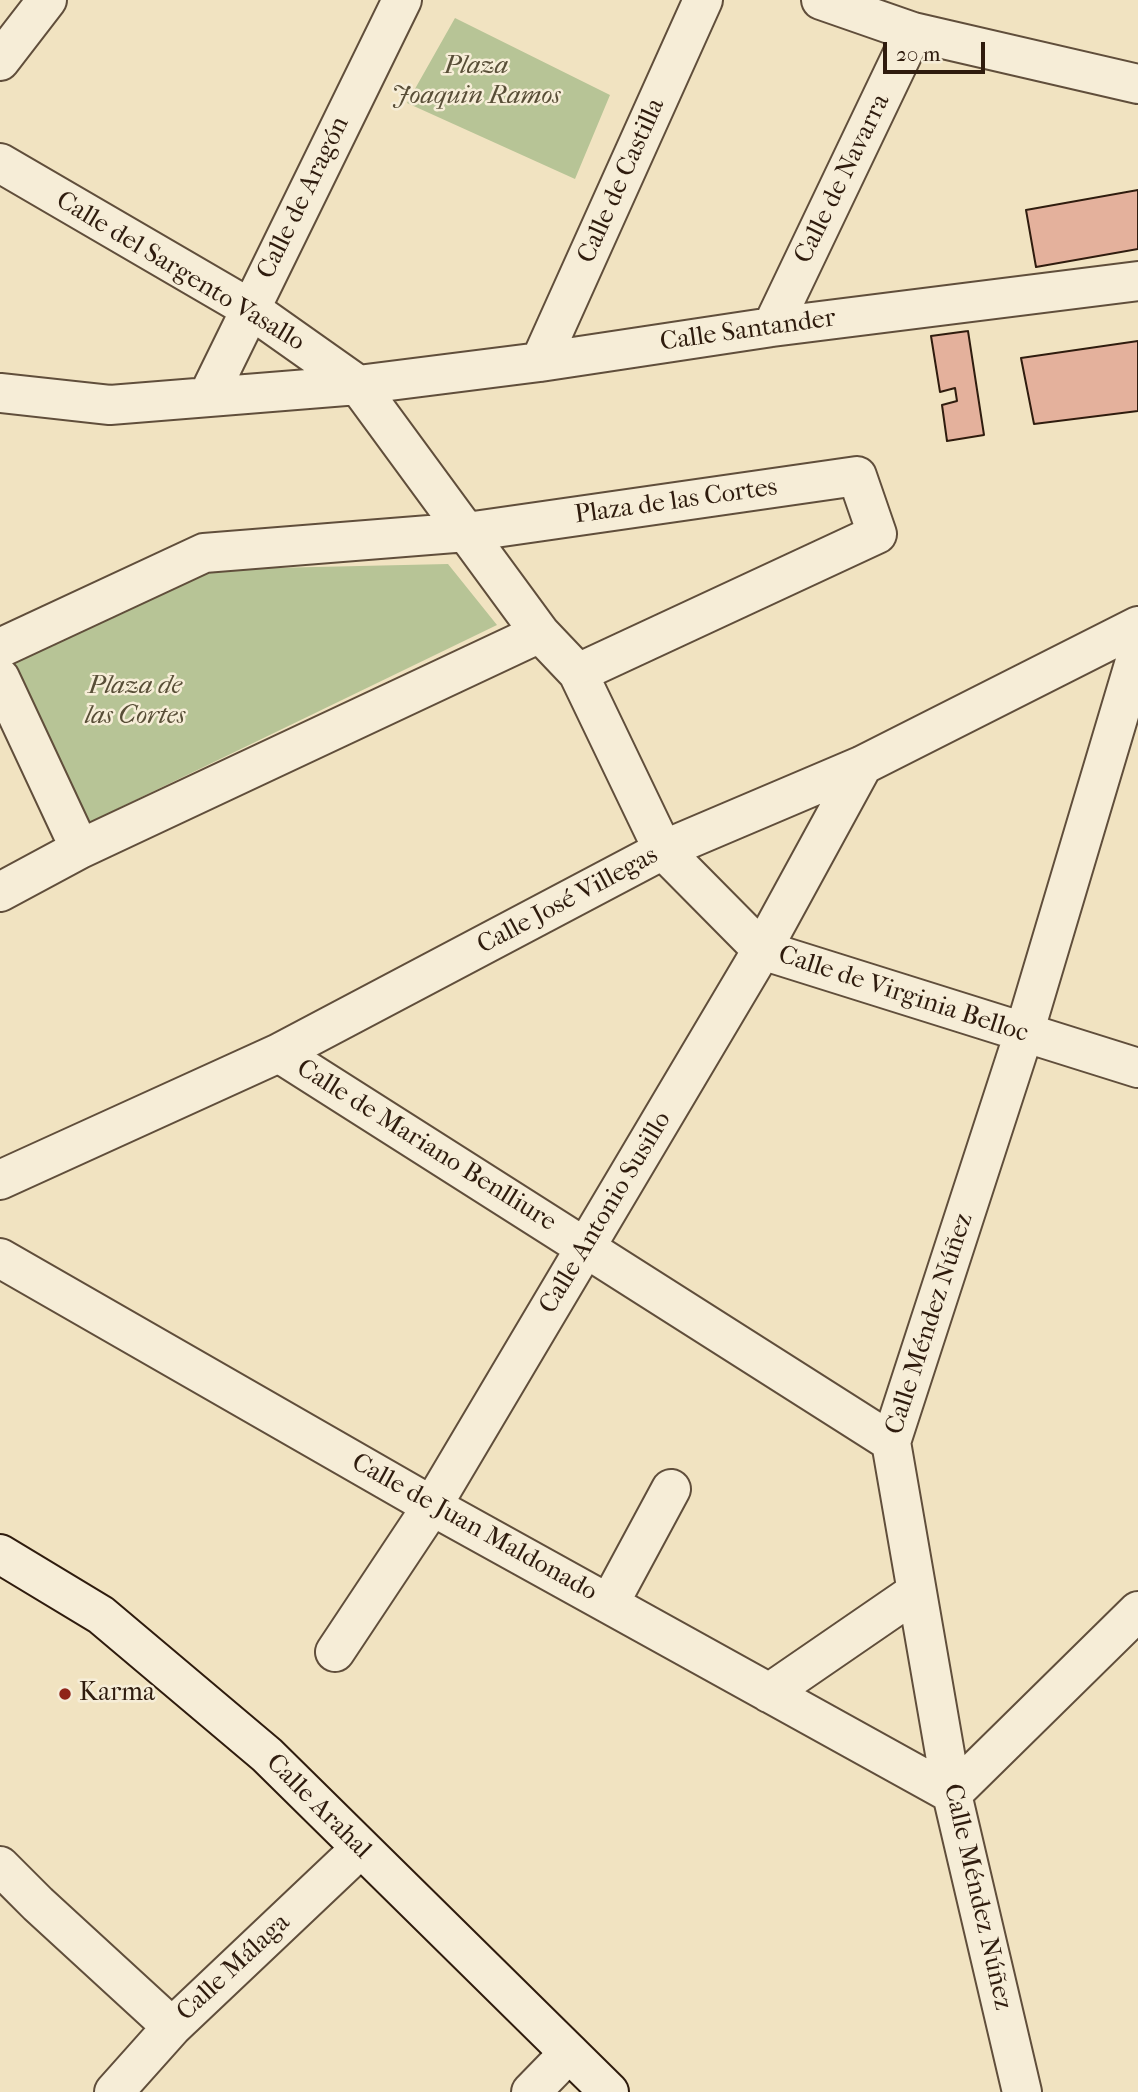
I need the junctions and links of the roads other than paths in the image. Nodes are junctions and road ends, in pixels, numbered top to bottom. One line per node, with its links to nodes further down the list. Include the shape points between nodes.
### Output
1 (47, 0): 6 (street)
2 (401, 0): 10 (street, Calle de Aragón)
3 (703, 0): 12 (street, Calle de Castilla)
4 (821, 0): 5 (street)
5 (913, 32): 7 (street); 11 (street, Calle de Navarra)
6 (0, 61)
7 (1138, 84)
8 (0, 163): 10 (street, Calle del Sargento Vasallo)
9 (1138, 281): 11 (street, Calle Santander)
10 (249, 309): 13 (street, Calle del Sargento Vasallo); 15 (street, Calle de Aragón)
11 (772, 327): 12 (street, Calle Santander)
12 (541, 362): 13 (street, Calle Santander)
13 (358, 385): 15 (street, Calle Santander); 16 (street, Calle del Sargento Vasallo)
14 (0, 393): 15 (street, Calle Santander, via 110,405)
15 (208, 396)
16 (467, 532): 18 (street, Calle del Sargento Vasallo); 19 (street, Plaza de las Cortes, via 204,552); 21 (street, Plaza de las Cortes, via 857,476 877,534)
17 (1138, 626): 23 (street, Calle José Villegas)
18 (540, 633): 21 (street, Calle de Virginia Belloc); 24 (street)
19 (0, 648)
20 (1138, 651): 28 (street, Calle Méndez Núñez)
21 (578, 673): 25 (street, Calle de Virginia Belloc)
22 (0, 678): 24 (street)
23 (863, 765): 25 (street, Calle José Villegas); 27 (street, Calle Antonio Susillo)
24 (80, 849): 26 (street)
25 (663, 850): 27 (street, Calle de Virginia Belloc); 29 (street, Calle José Villegas)
26 (0, 892)
27 (762, 950): 28 (street, Calle de Virginia Belloc); 32 (street, Calle Antonio Susillo)
28 (1024, 1033): 30 (street, Calle de Virginia Belloc); 34 (street, Calle Méndez Núñez)
29 (279, 1053): 31 (street, Calle José Villegas); 32 (street, Calle de Mariano Benlliure)
30 (1138, 1068)
31 (0, 1180)
32 (586, 1247): 34 (street, Calle de Mariano Benlliure); 36 (street, Calle Antonio Susillo)
33 (0, 1258): 36 (street, Calle de Juan Maldonado)
34 (891, 1442): 38 (street, Calle Méndez Núñez)
35 (671, 1489): 39 (street)
36 (432, 1506): 39 (street, Calle de Juan Maldonado); 41 (street, Calle Antonio Susillo)
37 (0, 1553): 44 (street, Calle Arahal, via 101,1615 267,1755)
38 (916, 1592): 42 (street); 43 (street, Calle Méndez Núñez)
39 (609, 1604): 42 (street, Calle de Juan Maldonado)
40 (1138, 1611): 43 (street)
41 (335, 1652)
42 (769, 1693): 43 (street, Calle de Juan Maldonado)
43 (952, 1794): 53 (street, Calle Méndez Núñez)
44 (360, 1849): 48 (street, Calle Málaga); 49 (street, Calle Arahal)
45 (0, 1866): 47 (street)
46 (0, 1893): 47 (street)
47 (38, 1904): 48 (street)
48 (172, 2027): 50 (street, Calle Málaga)
49 (569, 2053): 51 (street); 52 (street, Calle Arahal)
50 (114, 2092)
51 (531, 2092)
52 (609, 2092)
53 (1022, 2092)

